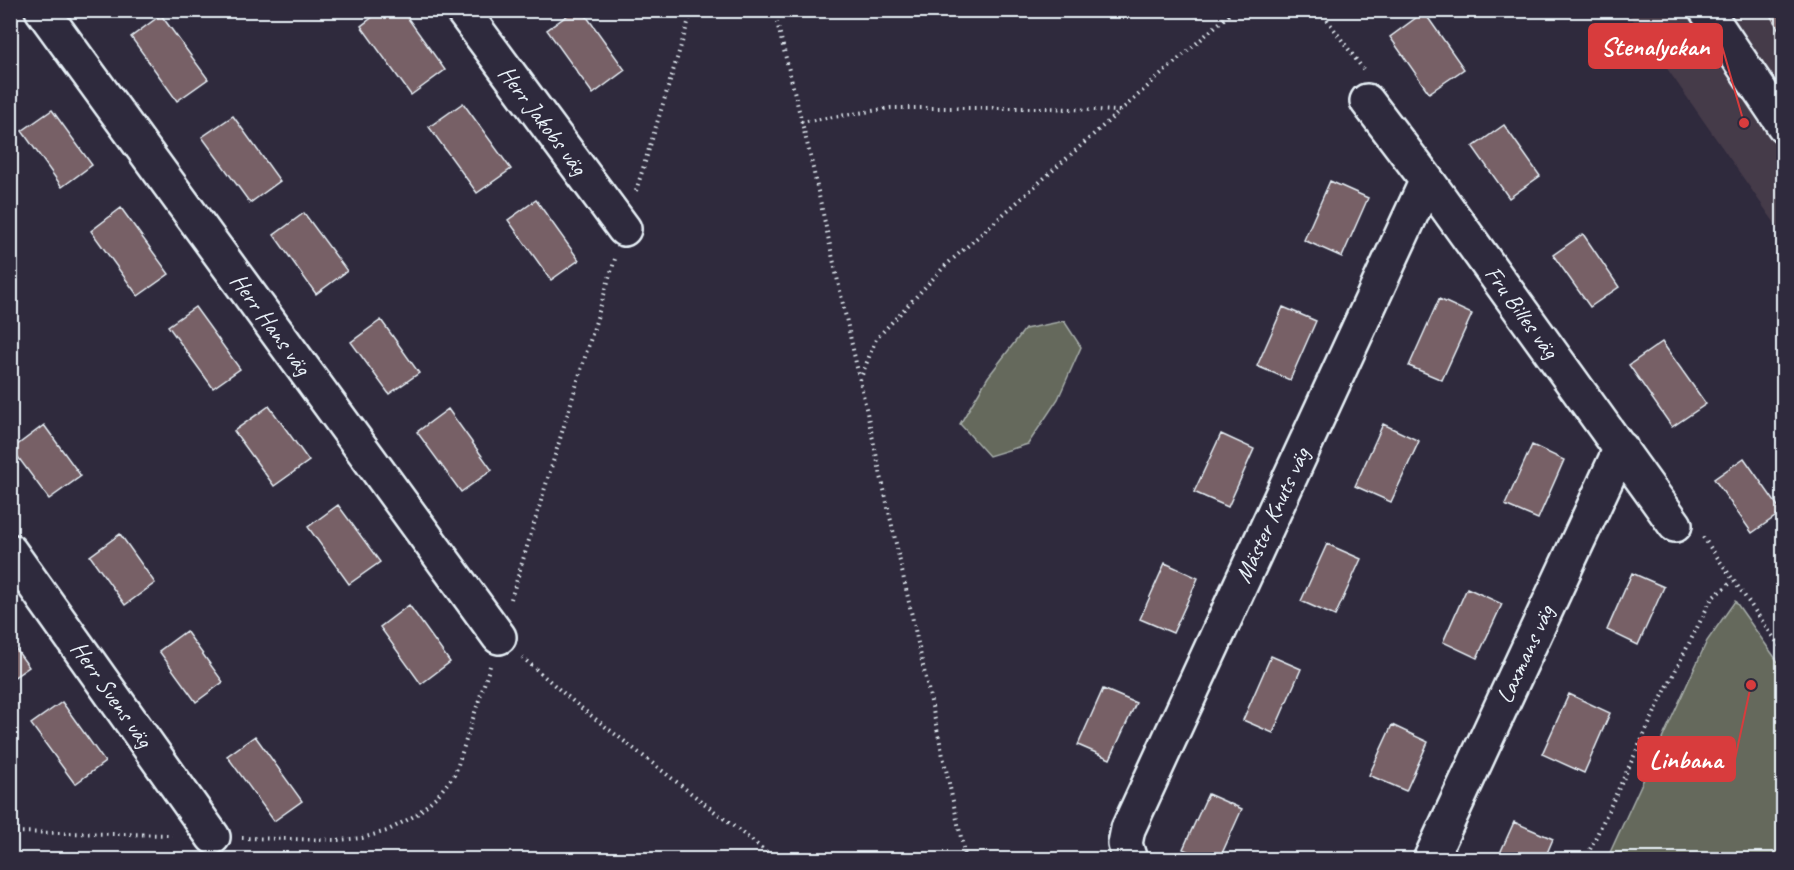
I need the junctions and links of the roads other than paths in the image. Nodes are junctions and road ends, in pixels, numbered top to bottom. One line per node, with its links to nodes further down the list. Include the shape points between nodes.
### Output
1 (42, 10): 11 (street, Herr Hans väg)
2 (462, 10): 7 (street, Herr Jakobs väg)
3 (1706, 10): 5 (street)
4 (1367, 101): 6 (street, Fru Billes väg)
5 (1784, 126)
6 (1427, 180): 8 (street, Fru Billes väg); 13 (street, Mäster Knuts väg, via 1128,830)
7 (624, 229)
8 (1621, 448): 9 (street, Fru Billes väg); 14 (street, Laxmans väg)
9 (1675, 525)
10 (10, 551): 12 (street, Herr Svens väg)
11 (499, 637)
12 (213, 837)
13 (1128, 856)
14 (1430, 860)

